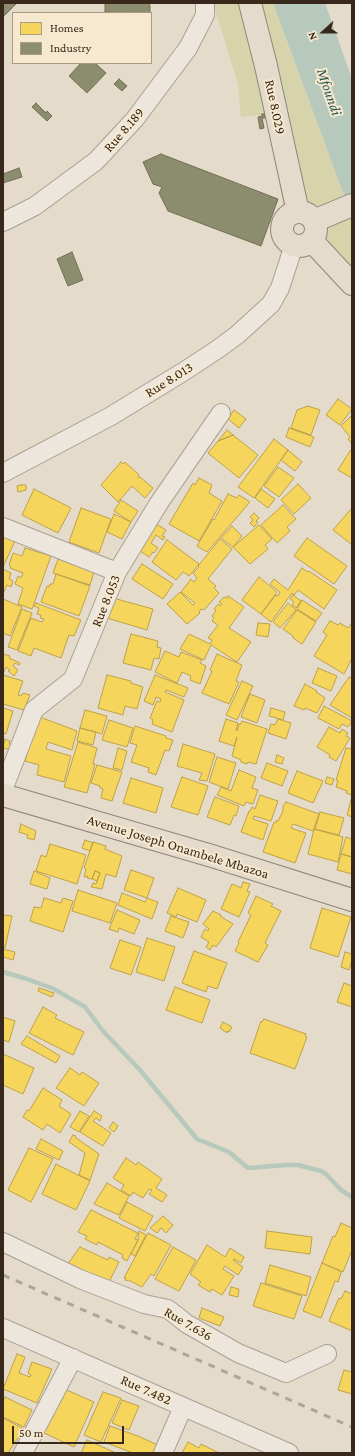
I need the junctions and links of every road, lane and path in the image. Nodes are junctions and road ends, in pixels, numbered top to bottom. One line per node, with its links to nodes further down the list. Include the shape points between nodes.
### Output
1 (205, 3): 4 (street, Rue 8.189, via 205,16 188,48 135,119 96,161 35,206)
2 (250, 3): 5 (main road, Rue 8.029)
3 (350, 205): 5 (main road)
4 (3, 222)
5 (304, 230): 6 (main road); 8 (street, Rue 8.013, via 280,288 270,304 237,335 111,416)
6 (352, 284)
7 (221, 413): 10 (street, Rue 8.053, via 163,496)
8 (3, 473)
9 (3, 527): 10 (street)
10 (117, 572): 11 (street, Rue 8.053, via 73,679 34,710)
11 (3, 790)
12 (3, 795): 13 (main road, Avenue Joseph Onambele Mbazoa)
13 (352, 900)
14 (3, 1242): 16 (street, Rue 7.636, via 80,1279 144,1304 168,1309 187,1324 238,1353 286,1373)
15 (3, 1328): 17 (street, Rue 7.482)
16 (327, 1354)
17 (72, 1358): 18 (street, Rue 7.482); 19 (street)
18 (183, 1407): 20 (street); 21 (street, Rue 7.482)
19 (23, 1453)
20 (163, 1453)
21 (289, 1453)

